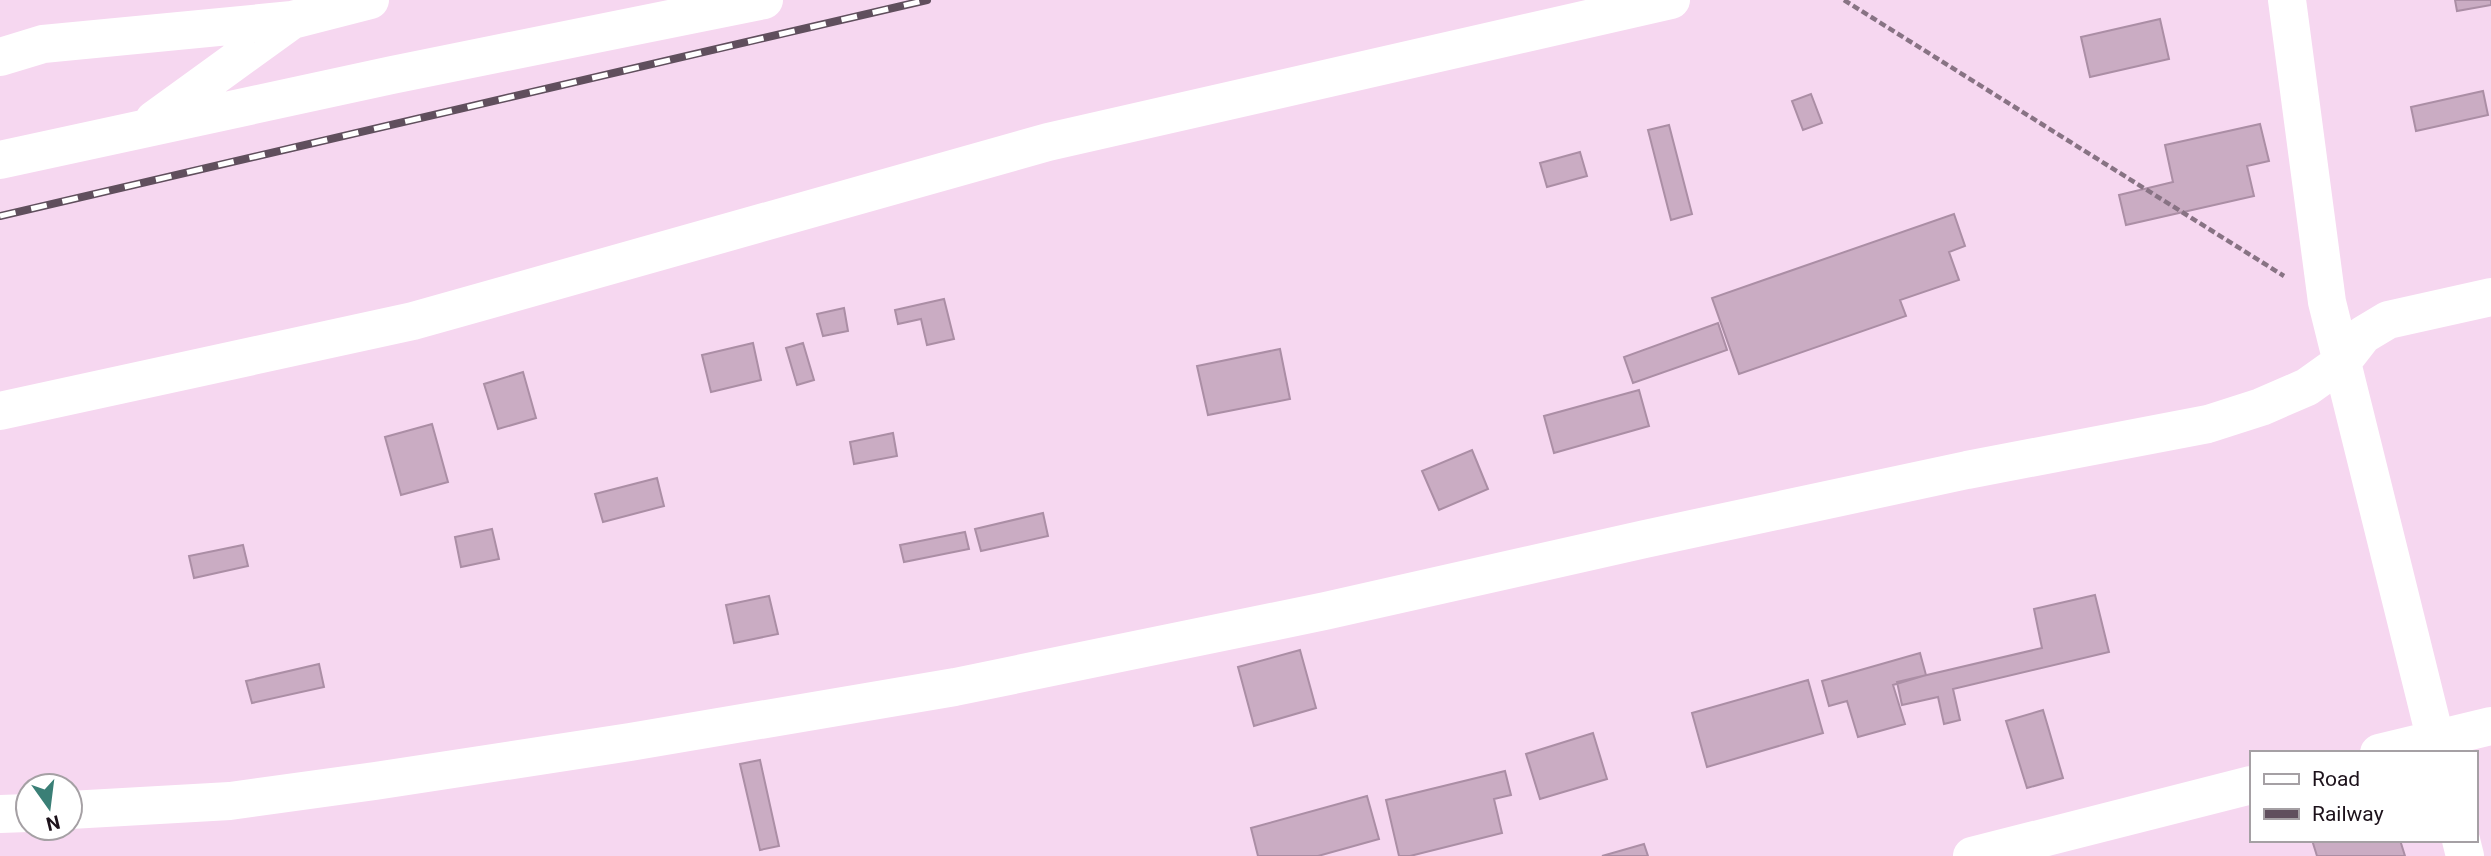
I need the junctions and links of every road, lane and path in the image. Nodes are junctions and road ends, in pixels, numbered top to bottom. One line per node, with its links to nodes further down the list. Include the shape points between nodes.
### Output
1 (324, 0): 7 (street)
2 (370, 0): 7 (street)
3 (764, 0): 9 (street)
4 (1671, 0): 14 (street, via 1048,142 413,321)
5 (1844, 0): 12 (path)
6 (2287, 0): 12 (street)
7 (292, 20): 8 (street, via 43,44); 9 (street)
8 (0, 57)
9 (143, 129): 10 (street)
10 (0, 160)
11 (2491, 297): 13 (street, via 2388,320 2363,335)
12 (2327, 302): 13 (street)
13 (2342, 362): 16 (street); 19 (street, via 2307,387 2208,424 1967,470 955,687 374,781 230,801)
14 (0, 411)
15 (2491, 726): 16 (street)
16 (2437, 746): 17 (street)
17 (2396, 751)
18 (2250, 785): 20 (street)
19 (84, 809)
20 (1972, 856)

